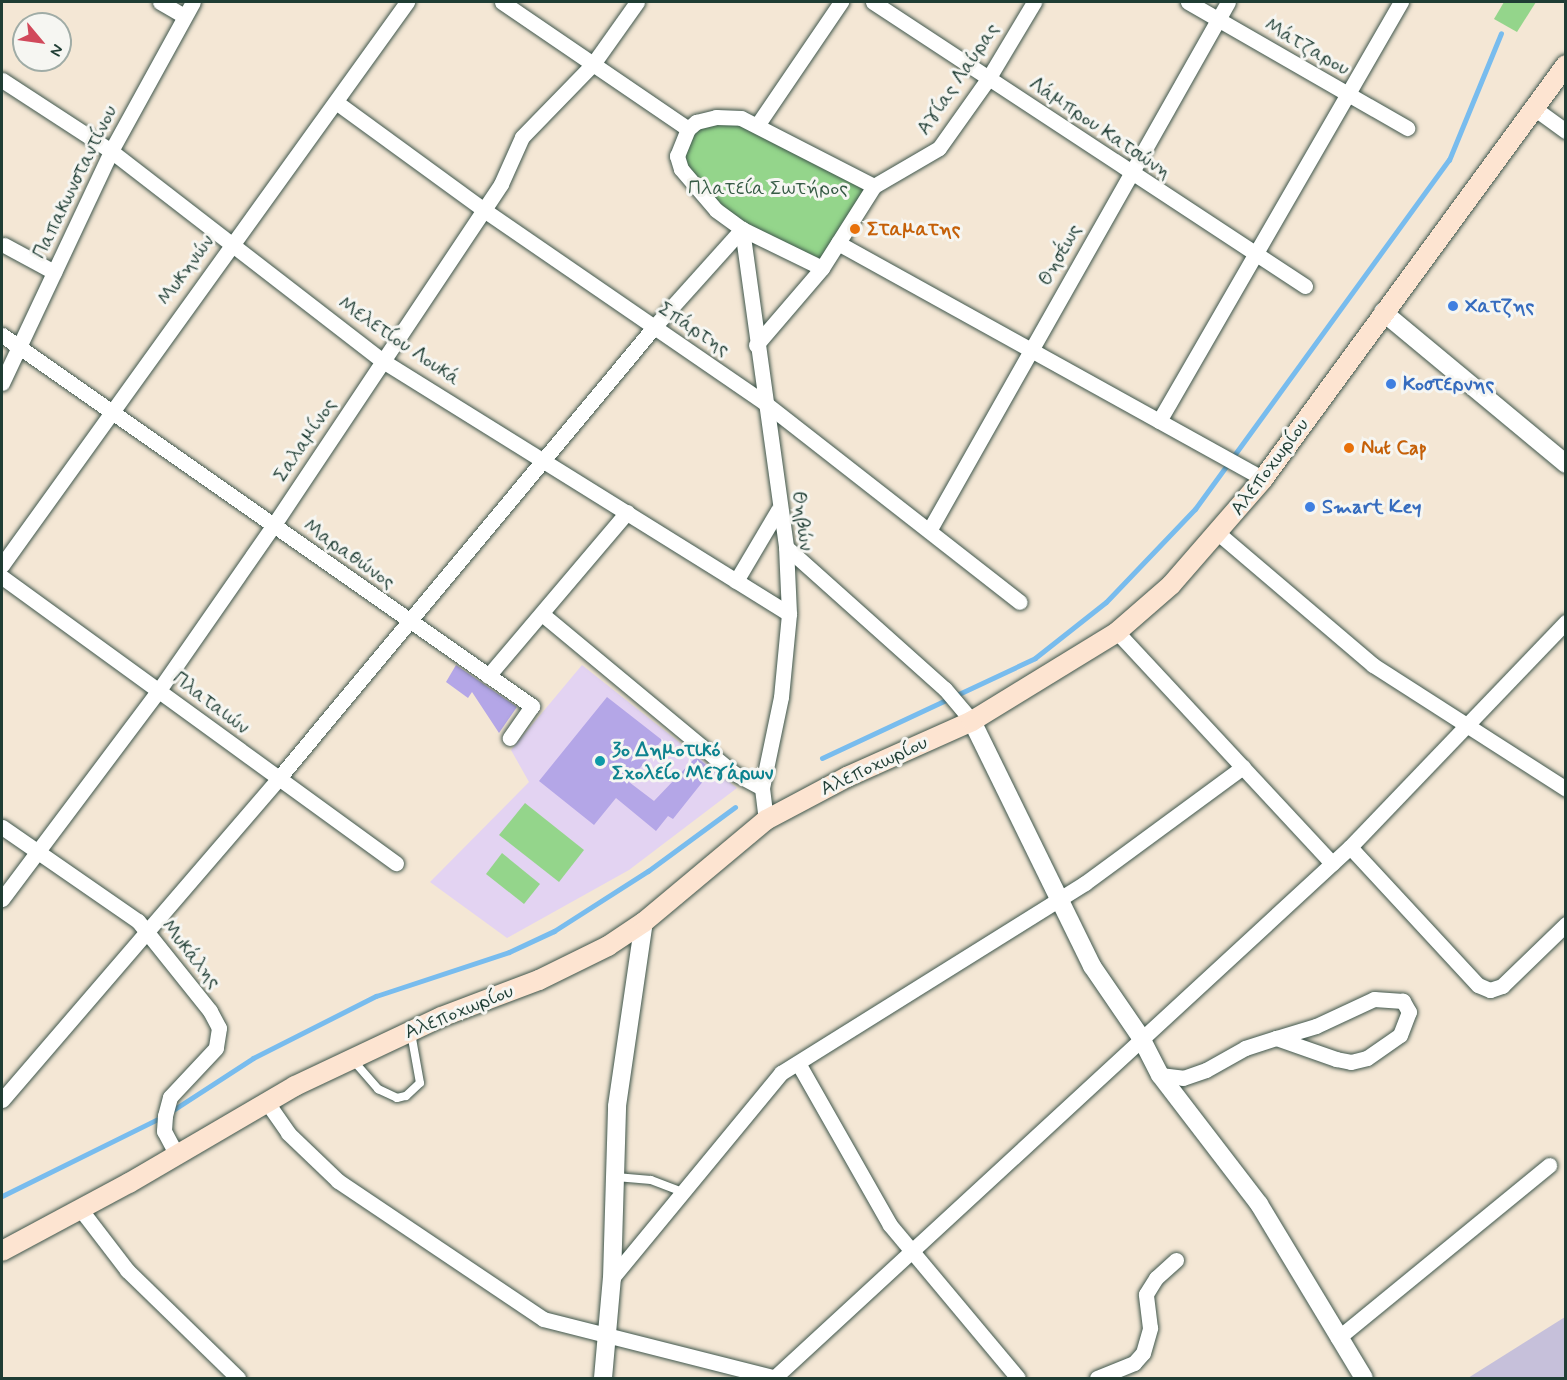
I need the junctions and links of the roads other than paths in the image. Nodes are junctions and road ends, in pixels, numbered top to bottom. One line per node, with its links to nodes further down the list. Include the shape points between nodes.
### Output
1 (160, 2): 12 (street)
2 (193, 2): 12 (street, Παπακωνσταντίνου)
3 (406, 2): 19 (street, Μυκηνών)
4 (502, 2): 14 (street)
5 (638, 2): 14 (street, Σαλαμίνος)
6 (841, 2): 21 (street)
7 (873, 2): 16 (street, Λάμπρου Κατσώνη)
8 (1034, 2): 16 (street, Αγίας Λαύρας)
9 (1188, 2): 13 (street, Μάτζαρου)
10 (1228, 2): 13 (street, Θησέως)
11 (1401, 2): 18 (street)
12 (184, 16): 25 (street, Παπακωνσταντίνου)
13 (1219, 20): 18 (street, Μάτζαρου); 26 (street, Θησέως)
14 (593, 64): 23 (street); 28 (street, Σαλαμίνος, via 522,137)
15 (1566, 65): 20 (main road, Αλεποχωρίου)
16 (988, 79): 26 (street, Λάμπρου Κατσώνη); 27 (street, Αγίας Λαύρας, via 939,148)
17 (4, 86): 25 (street, Μελετίου Λουκά)
18 (1347, 95): 22 (street, Μάτζαρου); 33 (street)
19 (336, 102): 28 (street, Σπάρτης); 31 (street, Μυκηνών)
20 (1534, 108): 24 (street); 37 (main road, Αλεποχωρίου)
21 (758, 124): 23 (street, via 716,117 696,122); 27 (street)
22 (1407, 128)
23 (688, 129): 29 (street, via 677,156 681,169 716,210)
24 (1566, 131)
25 (111, 151): 31 (street, Μελετίου Λουκά); 35 (street, Παπακωνσταντίνου)
26 (1129, 173): 33 (street, Λάμπρου Κατσώνη); 42 (street, Θησέως)
27 (874, 186): 30 (street)
28 (484, 210): 38 (street, Σπάρτης); 43 (street, Σαλαμίνος)
29 (742, 229): 34 (street); 38 (street); 40 (street, Θηβών)
30 (838, 243): 34 (street); 42 (street)
31 (230, 244): 43 (street, Μελετίου Λουκά); 46 (street, Μυκηνών)
32 (4, 245): 35 (street)
33 (1253, 254): 36 (street, Λάμπρου Κατσώνη); 47 (street)
34 (822, 268): 40 (street)
35 (54, 272): 41 (street, Παπακωνσταντίνου)
36 (1305, 286)
37 (1383, 312): 49 (street); 50 (main road, Αλεποχωρίου)
38 (654, 327): 45 (street, Σπάρτης); 48 (street)
39 (2, 335): 41 (street, Μαραθώνος)
40 (756, 345): 45 (street, Θηβών)
41 (21, 348): 44 (street, Παπακωνσταντίνου); 46 (street, Μαραθώνος)
42 (1031, 352): 47 (street); 54 (street, Θησέως)
43 (383, 361): 48 (street, Μελετίου Λουκά); 53 (street, Σαλαμίνος)
44 (2, 383)
45 (765, 403): 51 (street, Θηβών); 54 (street, Σπάρτης)
46 (110, 411): 53 (street, Μαραθώνος); 57 (street, Μυκηνών)
47 (1159, 421): 50 (street)
48 (543, 460): 52 (street, Μελετίου Λουκά); 63 (street)
49 (1566, 464)
50 (1263, 479): 55 (main road, Αλεποχωρίου)
51 (778, 510): 56 (street, Θηβών); 59 (street)
52 (627, 512): 59 (street, Μελετίου Λουκά); 61 (street)
53 (273, 526): 63 (street, Μαραθώνος); 67 (street, Σαλαμίνος)
54 (930, 529): 60 (street, Σπάρτης)
55 (1220, 534): 65 (main road, Αλεποχωρίου, via 1167,590); 69 (street, via 1373,665)
56 (786, 547): 62 (street, Θηβών); 68 (street, via 945,689)
57 (2, 565)
58 (2, 577): 67 (street, Πλαταιών)
59 (736, 581): 62 (street, Μελετίου Λουκά)
60 (1020, 602)
61 (542, 614): 66 (street); 73 (street, via 732,772)
62 (789, 614): 73 (street, Θηβών, via 781,697)
63 (410, 622): 66 (street, Μαραθώνος); 72 (street)
64 (1566, 622): 69 (street)
65 (1117, 632): 68 (main road, Αλεποχωρίου); 71 (street)
66 (488, 676): 70 (street, Μαραθώνος, via 532,706)
67 (159, 690): 72 (street, Πλαταιών); 78 (street, Σαλαμίνος)
68 (969, 717): 75 (main road, Αλεποχωρίου); 81 (street)
69 (1467, 724): 74 (street); 77 (street)
70 (510, 738)
71 (1243, 767): 80 (street); 81 (street, via 1167,826)
72 (278, 778): 79 (street, Πλαταιών); 85 (street)
73 (762, 788): 75 (street, Θηβών)
74 (1566, 789)
75 (766, 819): 83 (main road, Αλεποχωρίου)
76 (2, 827): 78 (street, Μυκάλης)
77 (1350, 847): 80 (street); 84 (street, via 1478,985 1490,990 1502,986)
78 (37, 850): 82 (street, Σαλαμίνος); 85 (street, Μυκάλης, via 117,904)
79 (396, 863)
80 (1332, 863): 87 (street)
81 (1059, 896): 87 (street, via 1092,966); 90 (street)
82 (2, 899)
83 (644, 922): 86 (main road, Αλεποχωρίου, via 608,946 549,975); 96 (street, via 617,1106)
84 (1566, 924)
85 (148, 933): 92 (street); 94 (street, Μυκάλης, via 219,1028 216,1048 170,1097 164,1131)
86 (411, 1032): 89 (main road, Αλεποχωρίου); 89 (lane, via 420,1083 406,1096 397,1098 378,1089)
87 (1140, 1036): 91 (street); 100 (street)
88 (1276, 1038): 88 (street, via 1318,1055 1351,1062 1367,1058 1394,1041 1406,1027 1409,1012 1403,1001 1374,999 1316,1026); 91 (street, via 1245,1048 1183,1078)
89 (351, 1059): 93 (main road, Αλεποχωρίου)
90 (798, 1063): 97 (street, via 766,1088); 100 (street, via 874,1200)
91 (1160, 1075): 104 (street, via 1259,1204)
92 (2, 1100)
93 (266, 1101): 94 (main road, Αλεποχωρίου); 103 (street, via 288,1133 338,1181 524,1308 560,1326)
94 (177, 1155): 98 (main road, Αλεποχωρίου)
95 (1549, 1165): 104 (street)
96 (614, 1177): 97 (lane, via 651,1180); 102 (street)
97 (682, 1192): 102 (street)
98 (81, 1210): 99 (main road, Αλεποχωρίου); 105 (street, via 127,1270)
99 (2, 1251)
100 (912, 1251): 107 (street); 108 (street)
101 (1176, 1260): 109 (street, via 1156,1278 1146,1294 1150,1328 1143,1353 1134,1363)
102 (612, 1278): 103 (street)
103 (608, 1338): 106 (street); 107 (street)
104 (1338, 1338): 110 (street)
105 (238, 1378)
106 (603, 1378)
107 (775, 1378)
108 (1018, 1378)
109 (1097, 1378)
110 (1364, 1378)

